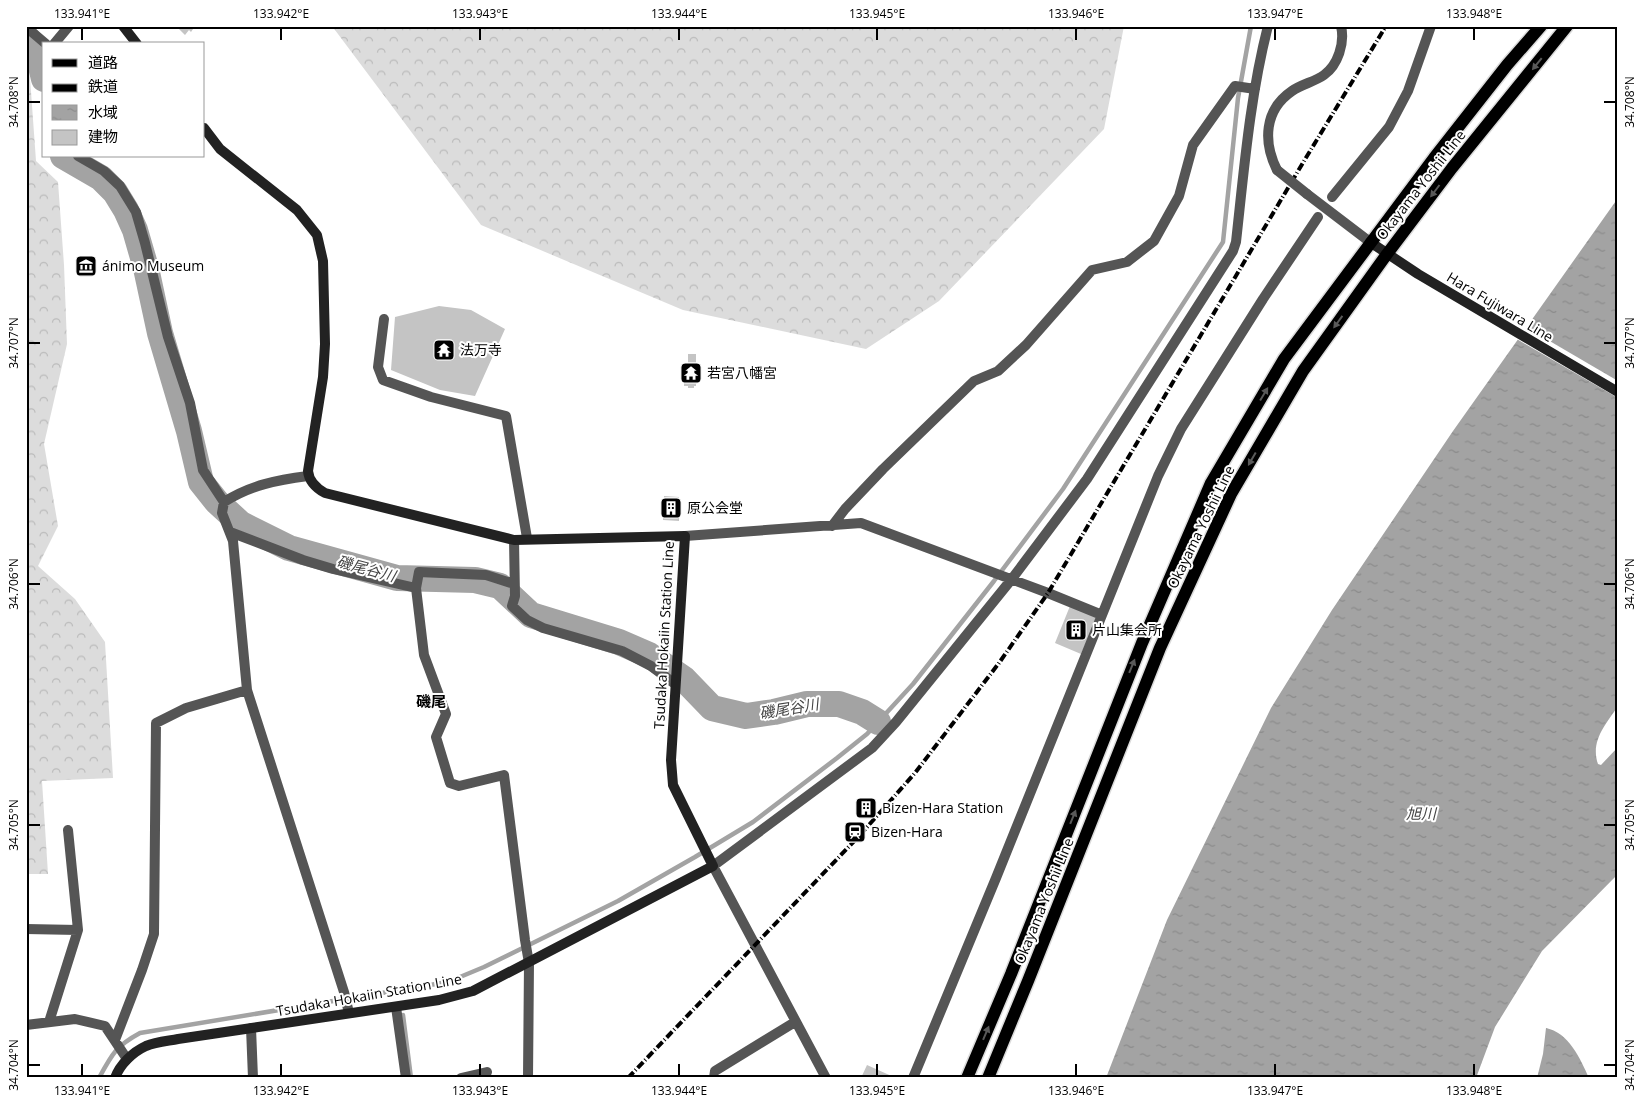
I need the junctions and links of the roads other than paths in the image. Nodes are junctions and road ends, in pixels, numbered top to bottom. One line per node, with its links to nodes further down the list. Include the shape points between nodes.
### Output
1 (69, 26): 10 (street)
2 (124, 26): 11 (main road)
3 (1268, 26): 12 (street)
4 (1342, 26): 17 (street, bridge, via 1341,46 1330,69 1284,98 1269,122 1267,140 1270,157 1277,170)
5 (1431, 26): 15 (street, via 1408,91 1389,127)
6 (1541, 26): 17 (main road, Okayama Yoshii Line, via 1482,96)
7 (1567, 26): 18 (main road, Okayama Yoshii Line, one-way to 18)
8 (26, 27): 9 (street)
9 (44, 42)
10 (56, 42)
11 (136, 42)
12 (1255, 89): 23 (street, via 1240,87 1193,145 1179,196 1154,241 1127,262 1092,270 1026,345 998,371 974,381 883,469); 28 (street, via 1233,251 1087,479)
13 (205, 129): 21 (main road, via 220,149 297,210 317,235 323,261 325,344)
14 (81, 158): 22 (street, via 104,171 120,186 136,212 168,337 190,403 204,470)
15 (1332, 197)
16 (1318, 216): 31 (street, via 1181,429 1158,476)
17 (1370, 242): 18 (main road, Hara Fujiwara Line); 55 (main road, Okayama Yoshii Line, one-way to 17, via 1142,643 1210,484 1284,359)
18 (1387, 254): 20 (main road, Hara Fujiwara Line); 56 (main road, Okayama Yoshii Line, one-way to 56, via 1303,371 1231,494 1160,648)
19 (384, 319): 26 (street, via 378,367 383,380 431,397 506,416)
20 (1618, 392)
21 (308, 476): 22 (street, via 275,480 246,490); 27 (main road, Tsudaka Hokaiin Station Line, via 317,489 325,493)
22 (223, 506): 24 (street)
23 (832, 526): 25 (street); 28 (street, via 861,523)
24 (230, 532): 29 (street, via 310,562 397,585); 33 (street)
25 (685, 536): 26 (main road, Tsudaka Hokaiin Station Line); 32 (main road, Tsudaka Hokaiin Station Line)
26 (527, 538): 27 (main road, Tsudaka Hokaiin Station Line)
27 (514, 540): 30 (street)
28 (1003, 577): 31 (street); 35 (street, via 896,722 872,748)
29 (417, 582): 30 (street, via 419,572 486,575); 38 (street, via 424,655 446,714 436,737 450,783 458,786 504,776)
30 (514, 584): 32 (street, via 512,606 527,620 543,628 622,651)
31 (1102, 615): 54 (street)
32 (676, 681): 35 (main road, Tsudaka Hokaiin Station Line, via 671,760 673,785)
33 (247, 690): 39 (street); 45 (street, via 186,708 156,723 154,934)
34 (68, 830): 37 (street)
35 (711, 863): 38 (main road, Tsudaka Hokaiin Station Line); 42 (street)
36 (26, 929): 37 (street)
37 (78, 930): 41 (street)
38 (528, 958): 40 (main road, Tsudaka Hokaiin Station Line, via 473,991); 51 (street)
39 (347, 1004): 40 (main road, Tsudaka Hokaiin Station Line); 44 (main road, Tsudaka Hokaiin Station Line)
40 (396, 1007): 49 (street)
41 (49, 1022): 43 (street); 45 (street, via 75,1019 106,1026)
42 (796, 1022): 52 (street, via 715,1070); 53 (street)
43 (26, 1025)
44 (251, 1028): 45 (main road, Tsudaka Hokaiin Station Line); 48 (street)
45 (120, 1048): 47 (main road, Tsudaka Hokaiin Station Line)
46 (487, 1072): 50 (street)
47 (115, 1078)
48 (253, 1078)
49 (406, 1078)
50 (461, 1078)
51 (528, 1078)
52 (714, 1078)
53 (826, 1078)
54 (913, 1078)
55 (967, 1078)
56 (988, 1078)

